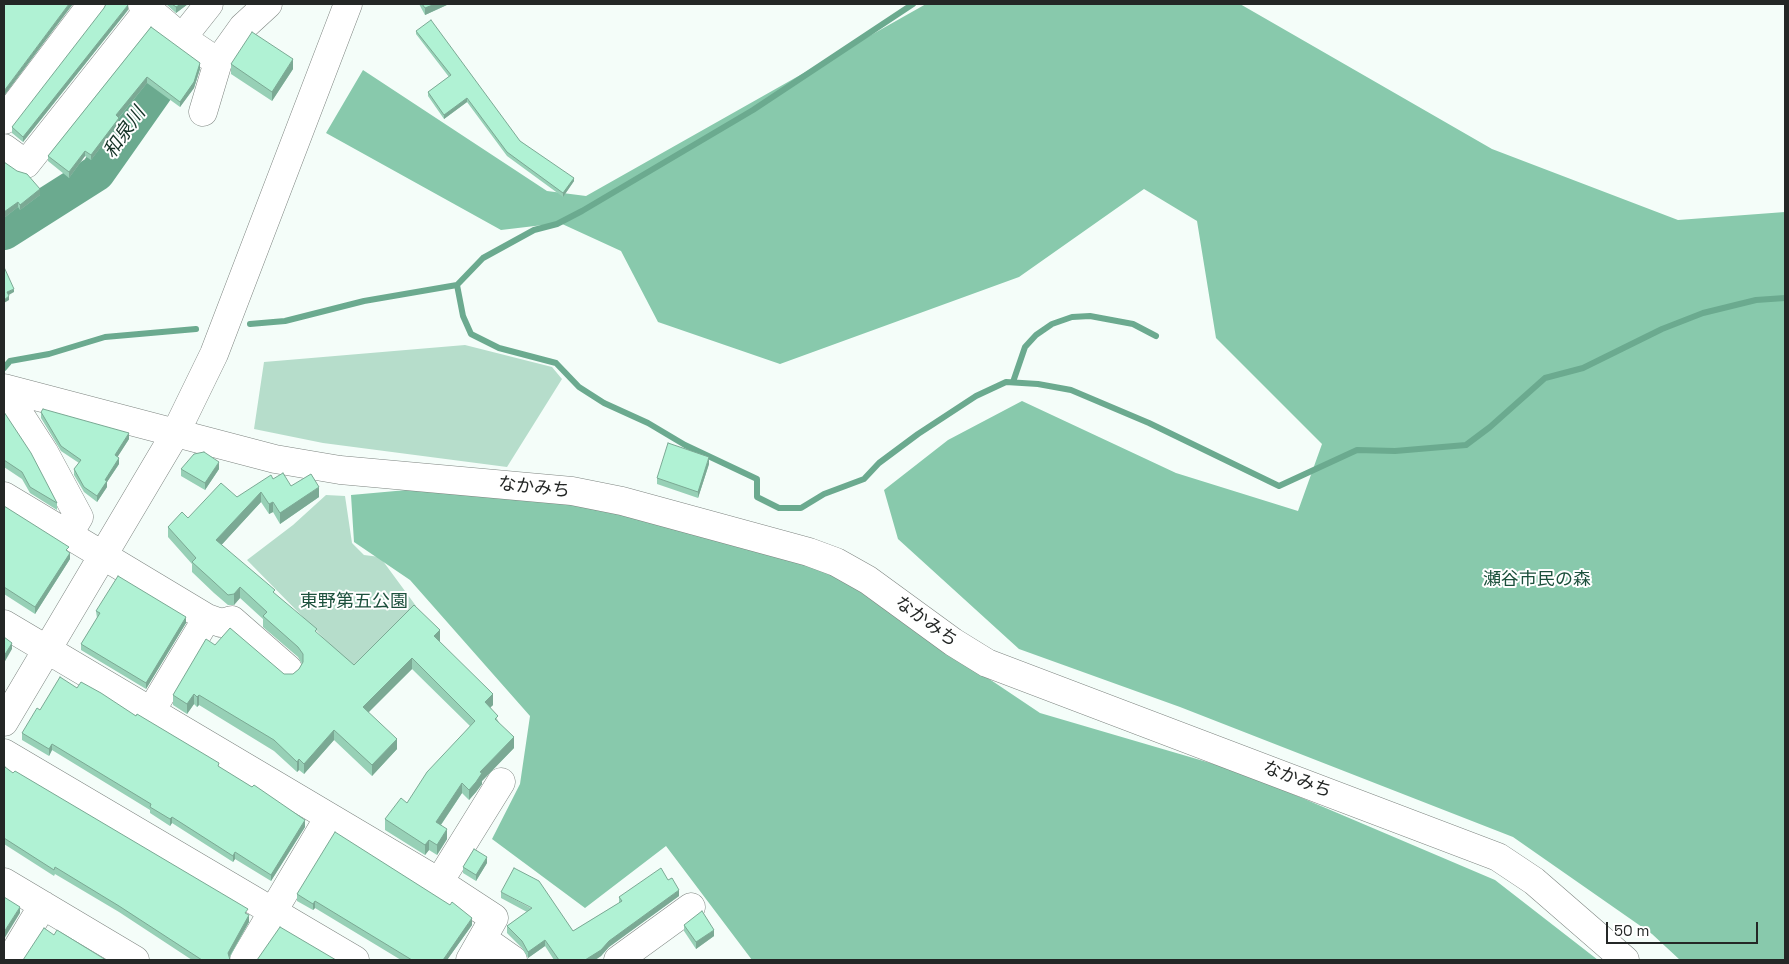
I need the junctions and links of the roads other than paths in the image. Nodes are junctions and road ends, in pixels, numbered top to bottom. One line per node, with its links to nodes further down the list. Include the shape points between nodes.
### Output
1 (92, 4): 9 (street)
2 (208, 4): 6 (street)
3 (268, 4): 7 (street, via 243,27)
4 (348, 4): 12 (street, via 214,354)
5 (145, 6): 6 (street); 10 (street, via 26,164)
6 (187, 41): 7 (street)
7 (218, 62): 8 (street)
8 (203, 112)
9 (4, 120)
10 (4, 148)
11 (4, 389): 12 (street, なかみち); 14 (street, via 44,452 79,517)
12 (175, 434): 15 (street); 37 (street, なかみち, via 340,470 572,491 622,501 809,552 836,562 868,580 987,663 1498,857 1534,881)
13 (4, 496): 14 (street)
14 (69, 534): 15 (street)
15 (102, 554): 16 (street); 18 (street)
16 (207, 618): 19 (street, via 221,623 232,620); 20 (street)
17 (4, 624): 18 (street)
18 (47, 650): 20 (street); 21 (street)
19 (288, 669)
20 (151, 712): 24 (street)
21 (4, 722)
22 (4, 753): 29 (street)
23 (501, 782): 26 (street)
24 (329, 817): 26 (street); 29 (street)
25 (4, 882): 27 (street)
26 (439, 882): 30 (street, via 494,918)
27 (43, 905): 31 (street); 32 (street)
28 (691, 907): 36 (street)
29 (273, 912): 33 (street); 34 (street)
30 (476, 949): 35 (street)
31 (10, 960)
32 (135, 960)
33 (244, 960)
34 (355, 960)
35 (513, 960)
36 (618, 960)
37 (1624, 960)

